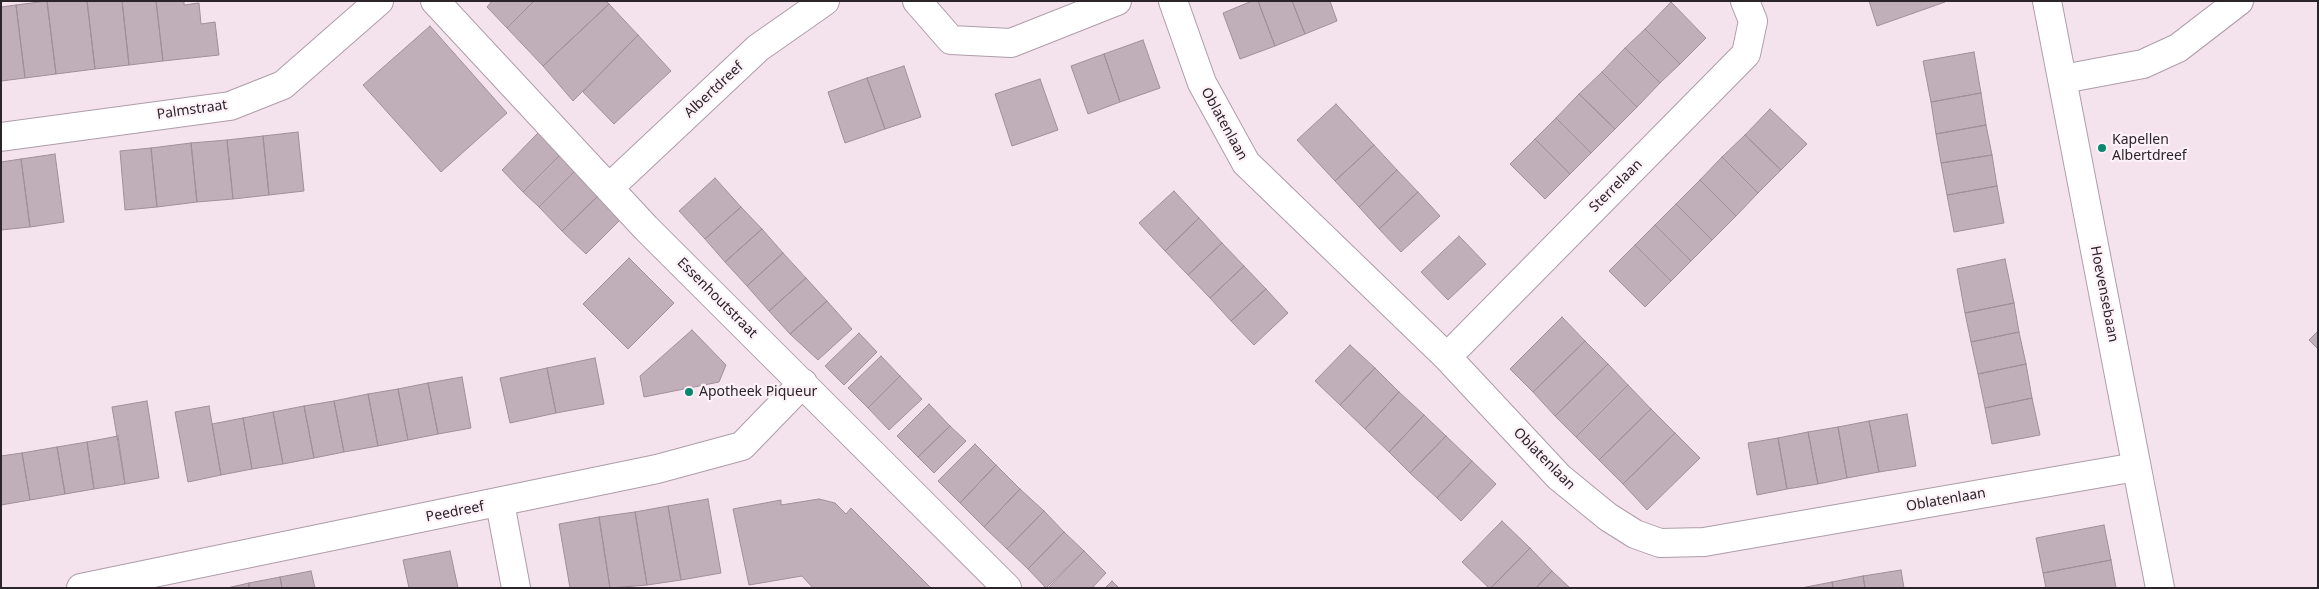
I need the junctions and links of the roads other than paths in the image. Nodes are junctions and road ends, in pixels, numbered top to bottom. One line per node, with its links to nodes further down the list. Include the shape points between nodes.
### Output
1 (379, 1): 11 (street, Palmstraat, via 283,85 230,106)
2 (435, 1): 12 (street, Essenhoutstraat)
3 (825, 1): 12 (street, Albertdreef, via 758,48)
4 (917, 1): 5 (street, via 951,40 1011,43)
5 (1117, 1)
6 (1173, 1): 13 (street, Oblatenlaan, via 1202,83 1246,163)
7 (1745, 1): 13 (street, Sterrelaan, via 1752,21 1746,54)
8 (2047, 1): 10 (street, Hoevensebaan)
9 (2239, 1): 10 (street, via 2178,48 2143,64)
10 (2063, 78): 15 (street, Hoevensebaan)
11 (1, 137)
12 (610, 187): 14 (street, Essenhoutstraat, via 646,228)
13 (1447, 357): 15 (street, Oblatenlaan, via 1559,477 1634,534 1660,543 1704,542)
14 (803, 383): 16 (street, Peedreef, via 742,446 657,469); 19 (street, Essenhoutstraat)
15 (2136, 467): 20 (street, Hoevensebaan)
16 (500, 503): 17 (street, Peedreef); 18 (street)
17 (81, 588)
18 (516, 588)
19 (1007, 588)
20 (2160, 588)

